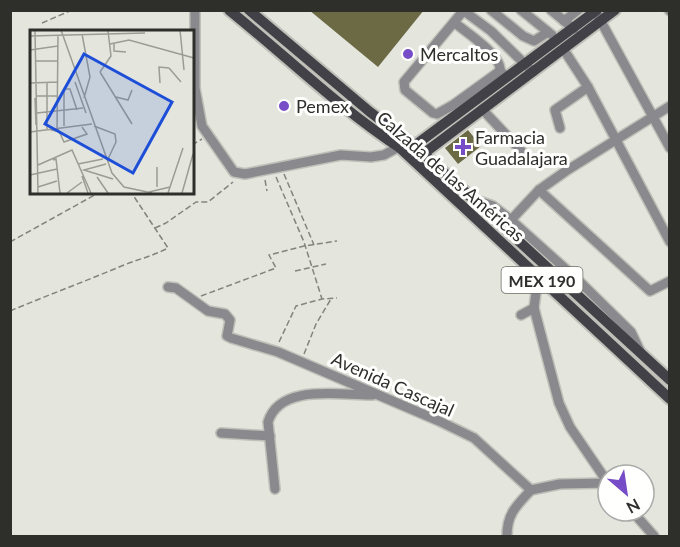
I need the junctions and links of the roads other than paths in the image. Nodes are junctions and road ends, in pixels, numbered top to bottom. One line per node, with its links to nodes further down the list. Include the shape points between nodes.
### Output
1 (195, 10): 23 (street, via 195,88 202,126 234,171 240,174 341,155 371,157)
2 (229, 10): 23 (main road, Calzada de las Américas / MEX 190, via 382,136)
3 (249, 10): 23 (main road, Calzada de las Américas / MEX 190)
4 (491, 10): 13 (street, via 534,41)
5 (521, 10): 13 (street)
6 (551, 10): 10 (street)
7 (615, 10): 9 (main road)
8 (464, 11): 11 (street); 15 (street)
9 (591, 13): 10 (street); 12 (main road); 14 (main road); 20 (street)
10 (564, 21): 12 (street)
11 (455, 23): 16 (street, via 496,57); 16 (street, via 404,82 405,90 437,114)
12 (574, 29): 14 (main road)
13 (549, 32): 14 (street)
14 (562, 45): 15 (main road); 17 (street)
15 (530, 67): 16 (main road); 19 (main road)
16 (503, 74): 23 (main road)
17 (588, 87): 21 (street, via 555,110); 22 (street)
18 (669, 106): 20 (street)
19 (482, 109): 25 (main road); 26 (street)
20 (653, 118): 22 (street); 24 (street)
21 (560, 128)
22 (615, 141): 28 (street); 31 (street)
23 (407, 147): 25 (main road, Calzada de las Américas / MEX 190); 27 (main road, Calzada de las Américas / MEX 190)
24 (669, 148)
25 (423, 153): 27 (main road); 29 (main road, Calzada de las Américas / MEX 190)
26 (525, 155)
27 (415, 162): 32 (main road, Calzada de las Américas / MEX 190)
28 (539, 190): 30 (street); 33 (street, via 650,291)
29 (476, 200): 30 (street, via 493,206); 37 (main road, Calzada de las Américas / MEX 190)
30 (511, 220): 37 (street, via 631,332)
31 (669, 242)
32 (538, 276): 35 (street); 40 (main road, Calzada de las Américas / MEX 190)
33 (669, 281)
34 (168, 287): 39 (street, Avenida Cascajal, via 176,288 208,311 225,314 230,321 227,336 275,351)
35 (534, 308): 36 (street); 43 (street, via 559,403)
36 (521, 315)
37 (641, 353): 38 (main road, Calzada de las Américas / MEX 190)
38 (669, 380)
39 (379, 395): 42 (street, via 320,394 288,400 270,415); 46 (street, Avenida Cascajal, via 474,438)
40 (669, 399)
41 (221, 433): 42 (street)
42 (270, 436): 45 (street)
43 (596, 465)
44 (596, 483): 46 (street)
45 (275, 489)
46 (531, 490): 48 (street, via 513,509)
47 (642, 523): 49 (street)
48 (507, 537)
49 (654, 537)

